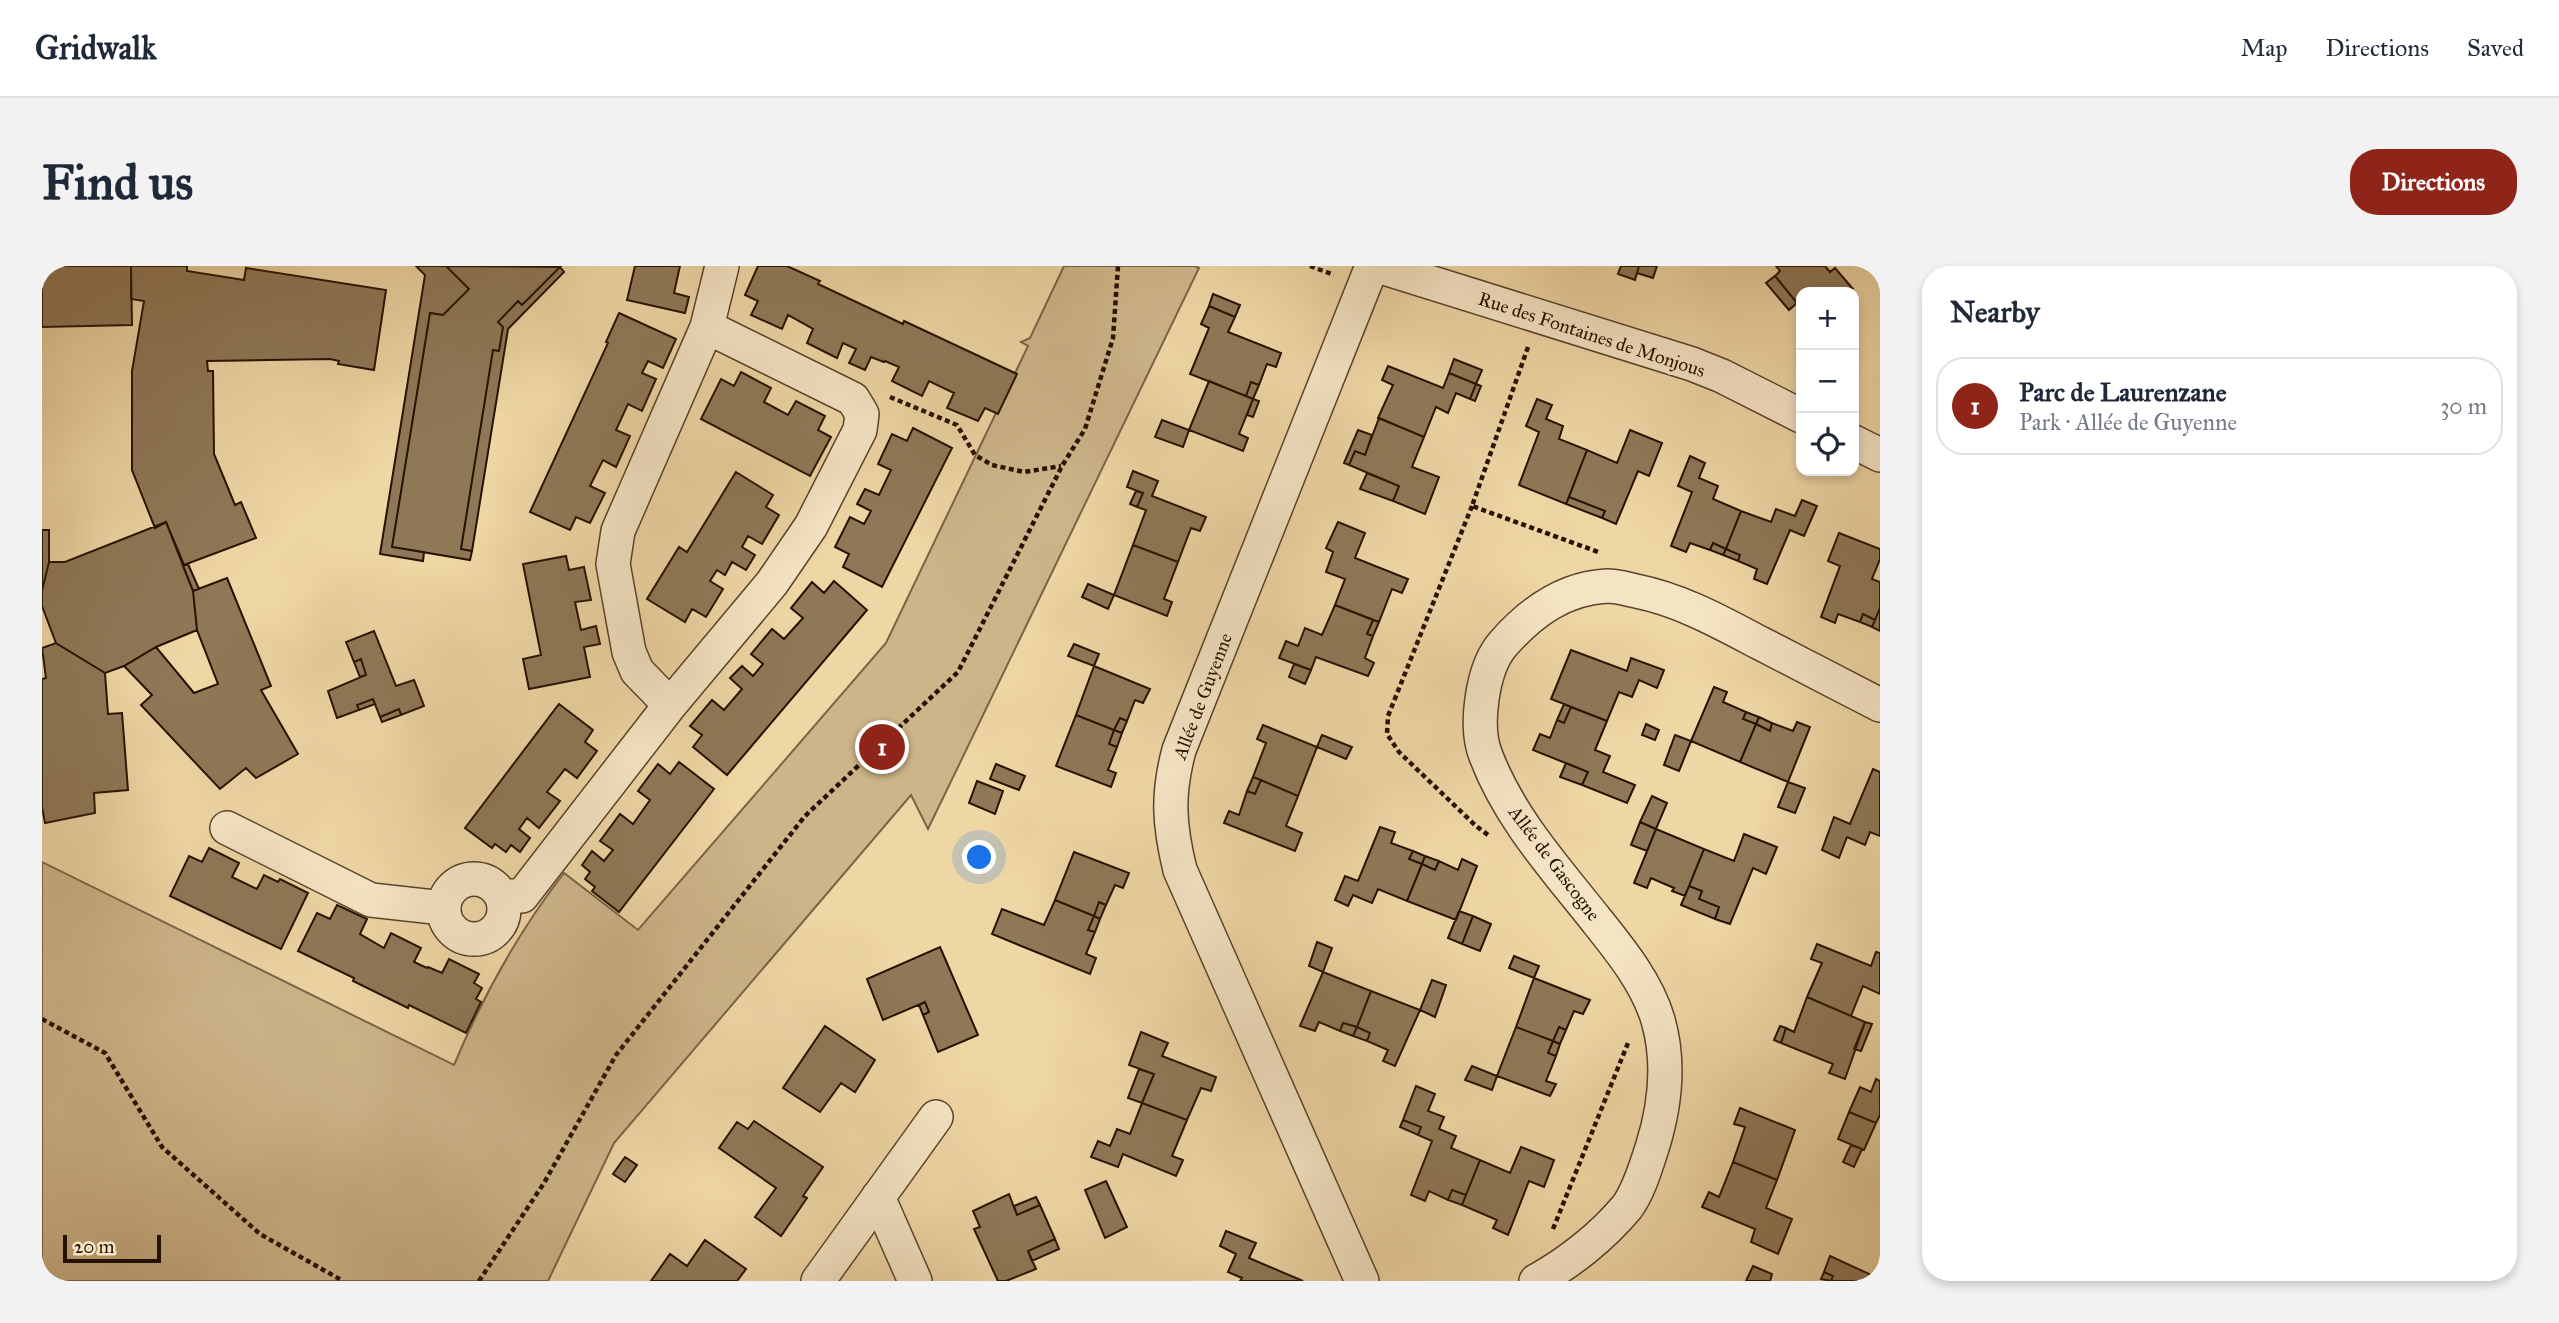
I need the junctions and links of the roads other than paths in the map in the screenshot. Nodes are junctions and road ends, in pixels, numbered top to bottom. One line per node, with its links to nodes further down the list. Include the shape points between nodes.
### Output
1 (722, 266): 4 (street)
2 (1372, 266): 15 (street, Allée de Guyenne, via 1179,750 1169,798 1180,870)
3 (1378, 266): 5 (street, Rue des Fontaines de Monjous, via 1692,364)
4 (707, 327): 8 (street, via 618,531 612,564 629,652 637,671); 8 (street, via 853,399 862,414 860,430 811,526 772,583)
5 (1796, 413)
6 (1859, 444): 7 (street)
7 (1880, 455)
8 (670, 705): 11 (street, via 522,896)
9 (1880, 705): 18 (street, Allée de Gascogne, via 1690,607 1611,586 1559,597 1522,623 1498,649 1483,695 1484,753 1522,825 1646,990 1665,1053 1657,1133 1628,1205 1570,1260)
10 (226, 828): 12 (street, via 371,900)
11 (501, 896): 12 (street, via 487,882 467,879 450,889); 12 (street, via 504,906 499,926 484,938 474,940 455,933)
12 (443, 908)
13 (936, 1116): 14 (street)
14 (878, 1197): 16 (street); 17 (street)
15 (1365, 1279)
16 (818, 1281)
17 (915, 1281)
18 (1537, 1281)

